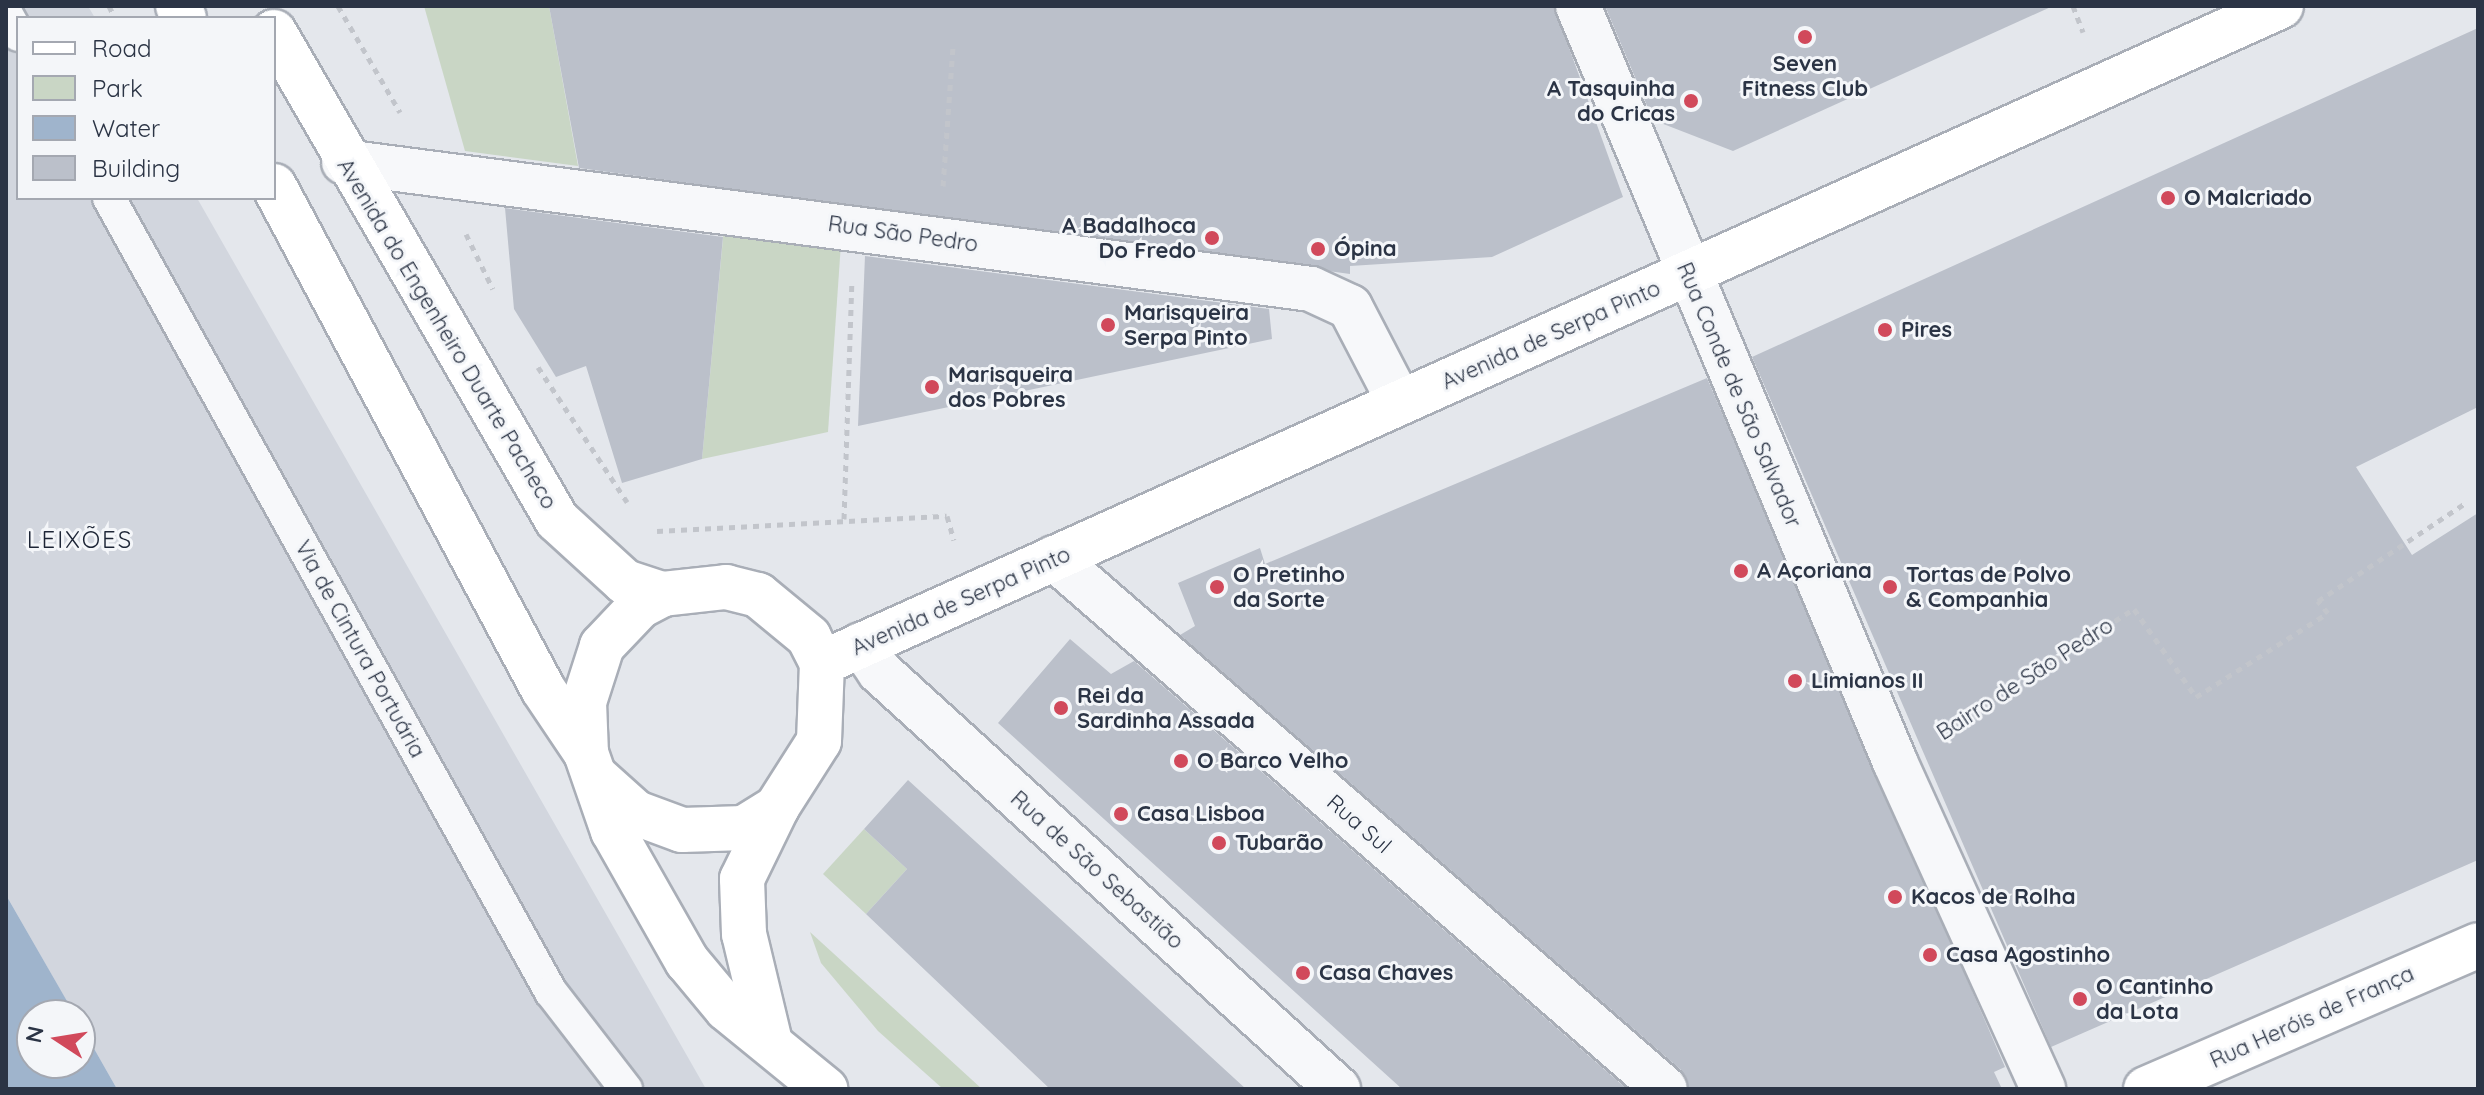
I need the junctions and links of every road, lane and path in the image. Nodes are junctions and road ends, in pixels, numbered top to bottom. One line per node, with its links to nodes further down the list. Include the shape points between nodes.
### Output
1 (338, 6): 9 (path)
2 (1578, 6): 14 (street, Rua Conde de São Salvador)
3 (2281, 6): 14 (main road, Avenida de Serpa Pinto)
4 (6, 13): 5 (lane)
5 (16, 31)
6 (276, 36): 8 (main road, Avenida do Engenheiro Duarte Pacheco)
7 (953, 47): 13 (path)
8 (344, 162): 9 (street, Rua São Pedro); 24 (main road, Avenida do Engenheiro Duarte Pacheco, via 557,520 625,582)
9 (434, 169): 12 (street, Rua São Pedro); 15 (path)
10 (276, 190): 28 (main road, via 543,689)
11 (110, 200): 32 (lane, Via de Cintura Portuária, via 551,992)
12 (854, 227): 13 (street, Rua São Pedro); 20 (path)
13 (940, 239): 17 (street, Rua São Pedro, via 1311,289 1350,307)
14 (1687, 273): 17 (main road, Avenida de Serpa Pinto); 27 (street, Rua Conde de São Salvador)
15 (499, 301)
16 (530, 354): 19 (path)
17 (1400, 403): 23 (main road, Avenida de Serpa Pinto)
18 (2464, 504): 27 (path, Bairro de São Pedro, via 2318,601 2328,613 2196,697 2134,609)
19 (634, 509)
20 (844, 519): 21 (path, via 655,531); 22 (path, via 947,516)
21 (644, 520)
22 (954, 540)
23 (1054, 558): 25 (main road, Avenida de Serpa Pinto); 35 (street, Rua Sul)
24 (663, 594): 26 (main road, via 726,587 758,595 787,613); 28 (main road, via 639,607 602,646 584,702)
25 (861, 645): 26 (main road, Avenida de Serpa Pinto); 34 (street, Rua de São Sebastião, via 879,671)
26 (822, 663): 29 (main road, via 819,741)
27 (1895, 762): 36 (street, Rua Conde de São Salvador)
28 (591, 765): 29 (main road, via 636,813 682,830 744,828); 31 (main road, via 633,872 687,961 727,1009)
29 (777, 807): 31 (main road, via 742,879 744,934)
30 (2478, 945): 37 (main road, Rua Heróis de França)
31 (769, 1038): 33 (main road)
32 (626, 1089)
33 (825, 1089)
34 (1338, 1089)
35 (1665, 1089)
36 (2043, 1089)
37 (2146, 1089)

